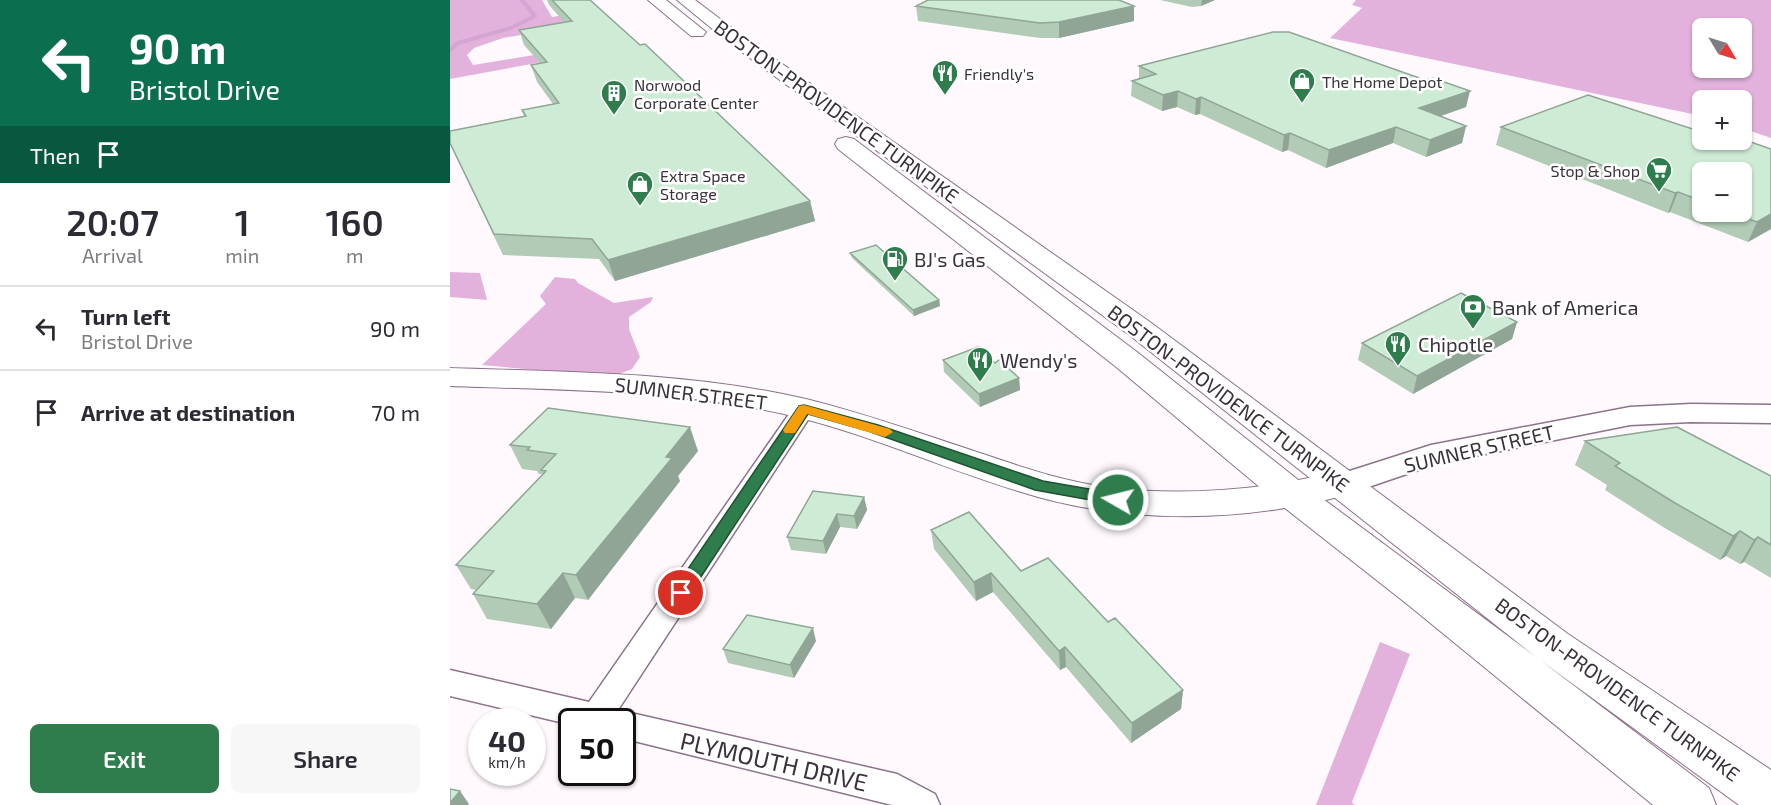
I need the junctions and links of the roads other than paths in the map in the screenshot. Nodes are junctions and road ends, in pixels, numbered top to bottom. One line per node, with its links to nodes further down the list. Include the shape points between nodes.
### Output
1 (656, 0): 7 (main road, BOSTON-PROVIDENCE TURNPIKE, via 1126,359)
2 (685, 0): 6 (main road, BOSTON-PROVIDENCE TURNPIKE, via 1138,328)
3 (450, 377): 4 (main road, SUMNER STREET, via 684,388)
4 (804, 409): 7 (main road, SUMNER STREET, via 873,428 1041,486 1101,498 1198,502); 9 (street)
5 (1771, 414): 6 (street, SUMNER STREET, via 1630,416 1431,455)
6 (1344, 484): 7 (main road, SUMNER STREET); 12 (main road, BOSTON-PROVIDENCE TURNPIKE, via 1553,646)
7 (1294, 496): 14 (main road, BOSTON-PROVIDENCE TURNPIKE)
8 (450, 683): 10 (street, PLYMOUTH DRIVE)
9 (618, 708)
10 (558, 709)
11 (636, 727): 13 (street, PLYMOUTH DRIVE, via 897,790)
12 (1771, 799)
13 (923, 805)
14 (1691, 805)

